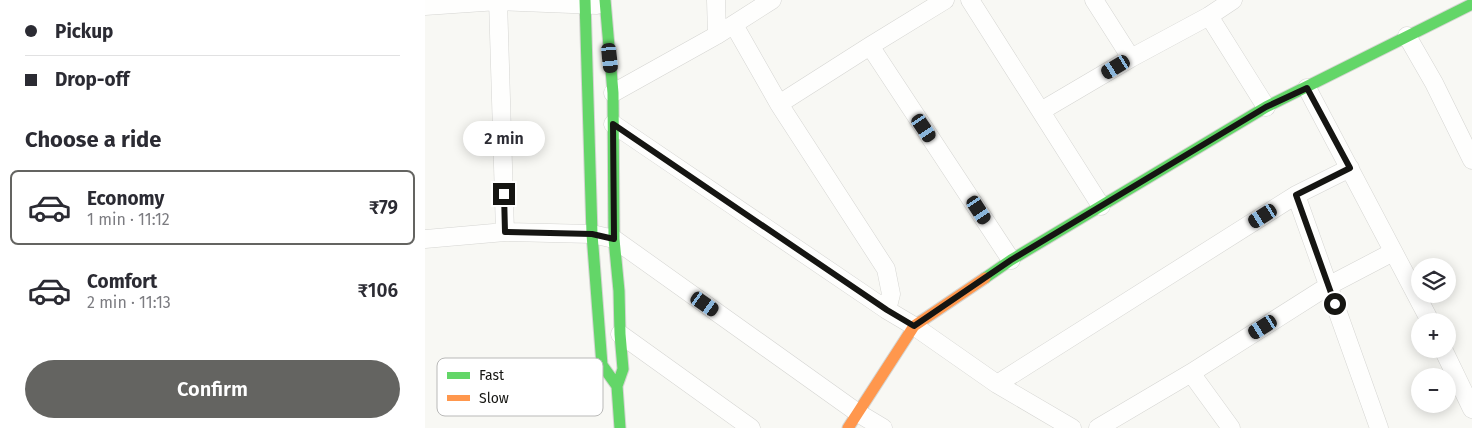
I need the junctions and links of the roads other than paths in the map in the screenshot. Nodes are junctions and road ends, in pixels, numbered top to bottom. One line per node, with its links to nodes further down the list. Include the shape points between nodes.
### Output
1 (498, 0): 8 (street); 11 (street); 29 (street)
2 (716, 0): 14 (street)
3 (772, 0): 13 (street)
4 (945, 0): 16 (street)
5 (970, 0): 22 (street)
6 (1095, 0): 17 (street)
7 (1233, 0): 12 (street)
8 (585, 3): 9 (street); 30 (street)
9 (605, 3): 19 (street)
10 (1472, 4): 15 (street)
11 (425, 6)
12 (1209, 16): 17 (street); 21 (street)
13 (734, 25): 14 (street); 20 (street)
14 (717, 35): 19 (street)
15 (1407, 36): 18 (street); 24 (street)
16 (870, 46): 20 (street); 34 (street)
17 (1131, 58): 22 (street)
18 (1307, 88): 21 (street); 26 (street)
19 (613, 93): 23 (street)
20 (779, 104): 36 (street, via 886,270 891,294)
21 (1266, 107): 28 (street)
22 (1041, 111): 28 (street)
23 (613, 124): 32 (street); 36 (street)
24 (1466, 130): 25 (street)
25 (1472, 160)
26 (1350, 168): 27 (street); 33 (street)
27 (1296, 195): 35 (street); 44 (street)
28 (1101, 206): 34 (street)
29 (505, 232): 30 (street); 31 (street)
30 (592, 234): 32 (street); 40 (street)
31 (425, 239)
32 (614, 239): 39 (street); 48 (street)
33 (1393, 252): 35 (street); 37 (street)
34 (1011, 260): 38 (street)
35 (1328, 286): 43 (street); 56 (street)
36 (887, 310): 38 (street)
37 (1426, 313)
38 (914, 326): 44 (street); 48 (street)
39 (620, 334): 45 (street, via 623,369); 50 (street)
40 (601, 358)
41 (1449, 358): 46 (street)
42 (603, 366): 45 (street)
43 (1191, 373): 54 (street); 55 (street)
44 (997, 384): 53 (street)
45 (617, 386): 49 (street)
46 (1468, 387): 47 (street)
47 (1472, 409)
48 (858, 413): 51 (street); 52 (street)
49 (620, 428)
50 (751, 428)
51 (848, 428)
52 (883, 428)
53 (1072, 428)
54 (1098, 428)
55 (1231, 428)
56 (1379, 428)

